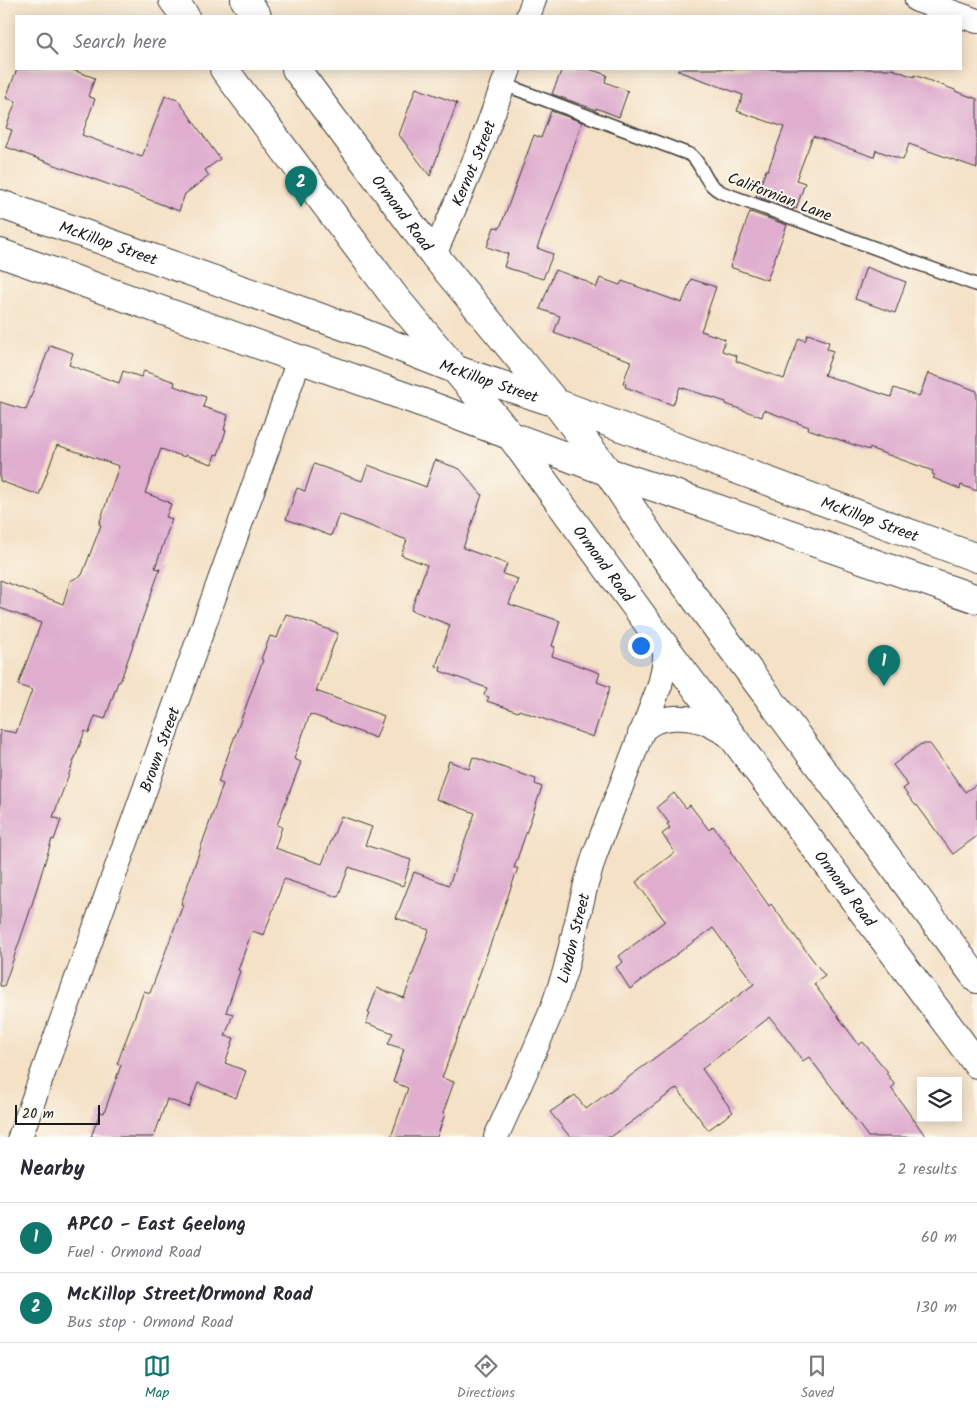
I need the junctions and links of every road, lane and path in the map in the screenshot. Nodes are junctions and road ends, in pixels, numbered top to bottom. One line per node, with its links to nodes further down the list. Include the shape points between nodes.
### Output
1 (173, 0): 4 (main road)
2 (245, 0): 5 (main road)
3 (917, 0): 6 (street)
4 (184, 15)
5 (256, 15)
6 (960, 15)
7 (962, 16): 8 (street)
8 (977, 21)
9 (225, 70): 17 (main road, Ormond Road, via 394,296)
10 (297, 70): 14 (main road, Ormond Road)
11 (506, 77): 14 (street, Kernot Street, via 480,148); 15 (lane, Californian Lane, via 691,155 708,182 723,193)
12 (0, 204): 17 (main road, McKillop Street, via 358,331)
13 (0, 253): 16 (main road)
14 (434, 255): 18 (main road, Ormond Road)
15 (977, 285)
16 (299, 360): 19 (main road); 28 (street, Brown Street)
17 (457, 370): 18 (main road, McKillop Street); 19 (main road, Ormond Road)
18 (556, 404): 20 (main road, Ormond Road); 21 (main road, McKillop Street)
19 (510, 435): 20 (main road); 23 (main road, Ormond Road)
20 (608, 472): 22 (main road); 26 (main road, Ormond Road, via 660,551)
21 (977, 558)
22 (977, 599)
23 (666, 648): 24 (street, Lindon Street, via 662,679); 25 (main road, Ormond Road)
24 (640, 734): 25 (street, via 654,722 686,718 706,723); 29 (street, Lindon Street, via 595,854 559,989)
25 (732, 737): 27 (main road, Ormond Road)
26 (977, 979)
27 (977, 1064)
28 (20, 1137)
29 (496, 1137)

